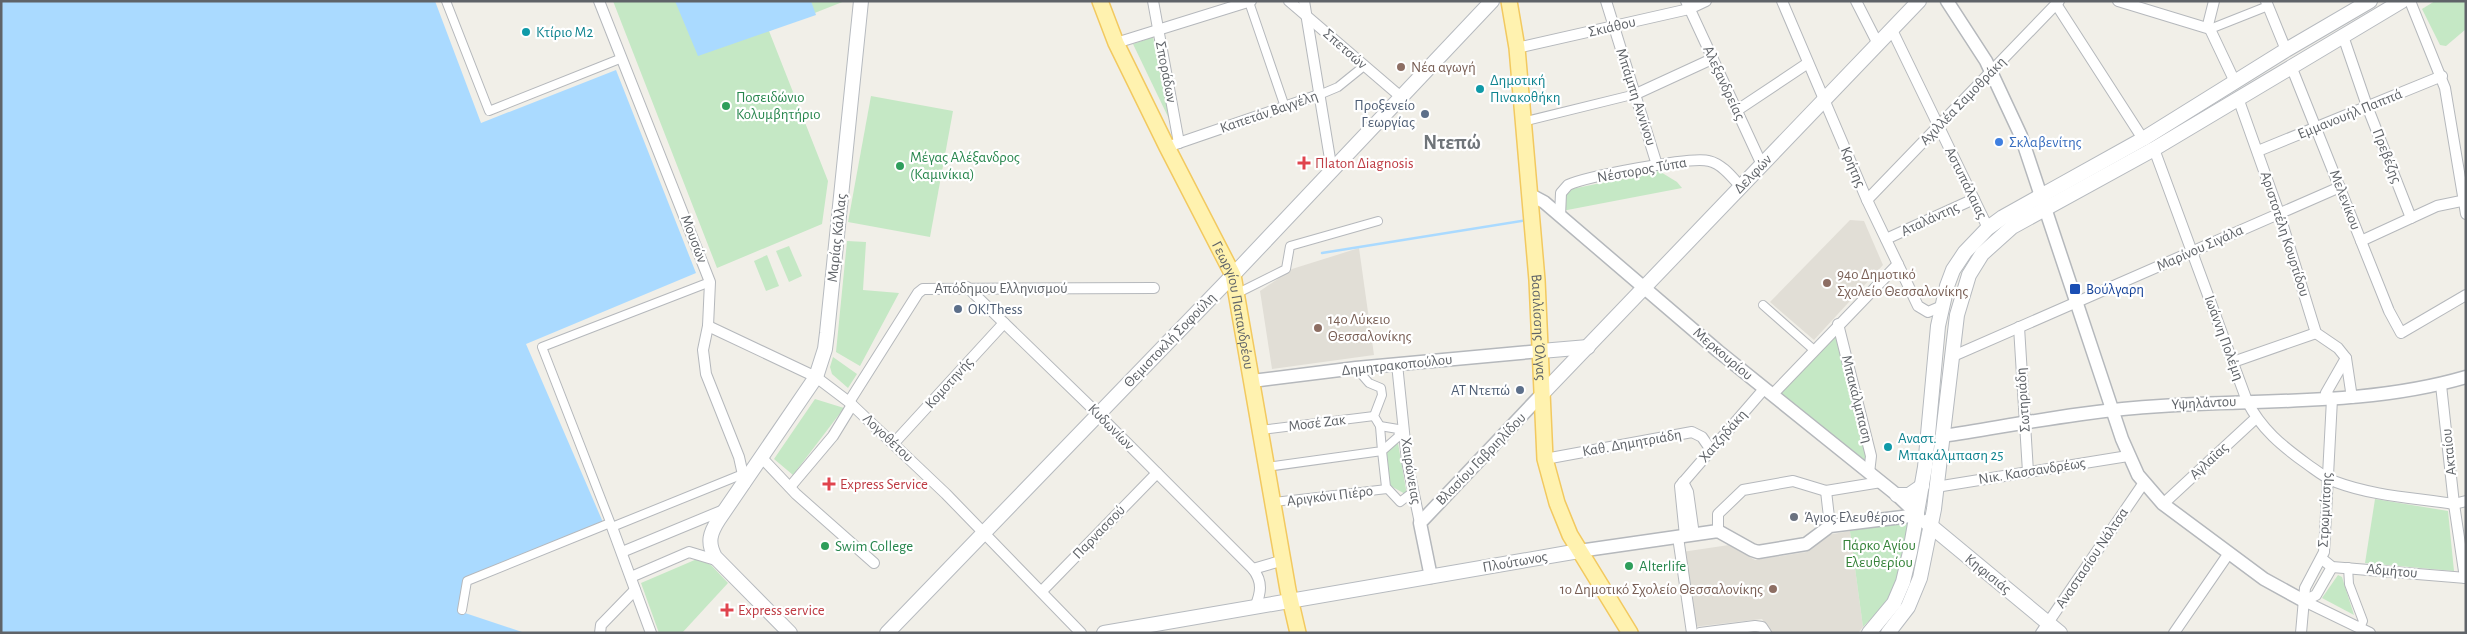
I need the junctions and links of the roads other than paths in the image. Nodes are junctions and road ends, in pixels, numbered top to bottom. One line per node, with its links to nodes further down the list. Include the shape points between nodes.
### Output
1 (446, 1): 35 (street, via 488,111)
2 (599, 1): 35 (street, Μουσών)
3 (861, 1): 101 (main road, Μαρίας Κάλλας, via 827,333)
4 (1100, 1): 31 (main road, Γεωργίου Παπανδρέου)
5 (1153, 1): 28 (street, Σποράδων)
6 (1289, 1): 25 (street, Σπετσών)
7 (1304, 1): 25 (street)
8 (1492, 1): 45 (main road, Θεμιστοκλή Σοφούλη)
9 (1509, 1): 33 (main road, Βασιλίσσης Όλγας)
10 (1606, 1): 26 (street, Μπάμπη Αννίνου)
11 (1706, 1): 24 (street, Σκιάθου)
12 (1782, 1): 37 (street, Κρήτης)
13 (1856, 1): 32 (street)
14 (1919, 1): 29 (main road, Δελφών)
15 (1947, 1): 40 (street)
16 (2118, 1): 27 (street)
17 (2214, 1): 27 (street, via 2209,17)
18 (2370, 1): 34 (main road)
19 (2402, 1): 30 (main road)
20 (2410, 1): 41 (street)
21 (1250, 2): 28 (street); 49 (street)
22 (2057, 3): 40 (street, Αχιλλέα Σαμοθράκη); 54 (street)
23 (2267, 4): 27 (street); 34 (street)
24 (1688, 5): 26 (street, Σκιάθου); 36 (street, Αλεξανδρείας)
25 (1307, 17): 38 (street, Σπετσών); 44 (street)
26 (1614, 26): 33 (street, Σκιάθου); 43 (street, Μπάμπη Αννίνου)
27 (2210, 28): 42 (street)
28 (1158, 30): 31 (street); 55 (street, Σποράδων)
29 (1892, 30): 32 (main road, Δελφών); 52 (street, Αστυπάλαιας)
30 (2344, 36): 39 (main road); 48 (street, Πρεβέζης)
31 (1116, 42): 55 (main road, Γεωργίου Παπανδρέου)
32 (1878, 44): 47 (main road, Δελφών)
33 (1516, 48): 51 (main road, Βασιλίσσης Όλγας)
34 (2286, 50): 42 (main road)
35 (622, 58): 79 (street, Μουσών)
36 (1712, 59): 43 (street); 50 (street, Αλεξανδρείας)
37 (1808, 64): 47 (street, Κρήτης); 50 (street)
38 (1364, 66): 44 (street, Καπετάν Βαγγέλη, via 1338,88); 45 (street, Σπετσών)
39 (2291, 66): 46 (main road); 53 (street, Μελενίκου)
40 (1991, 71): 52 (street, Αχιλλέα Σαμοθράκη); 67 (street, via 2021,136)
41 (2442, 76): 48 (street, Εμμανουήλ Παππά); 66 (street)
42 (2235, 82): 54 (main road)
43 (1636, 94): 51 (street); 58 (street, Μπάμπη Αννίνου)
44 (1319, 95): 49 (street, Καπετάν Βαγγέλη); 60 (street)
45 (1401, 97): 60 (main road, Θεμιστοκλή Σοφούλη)
46 (2238, 98): 56 (main road); 57 (street, Αριστοτέλη Κουρτίδου)
47 (1824, 100): 59 (main road, Δελφών); 65 (street, Κρήτης)
48 (2367, 106): 53 (street, Εμμανουήλ Παππά); 71 (street, Πρεβέζης)
49 (1286, 107): 55 (street, Καπετάν Βαγγέλη)
50 (1736, 111): 59 (street, Αλεξανδρείας)
51 (1522, 122): 63 (main road, Βασιλίσσης Όλγας)
52 (1938, 126): 64 (street, Αστυπάλαιας); 65 (street, Αχιλλέα Σαμοθράκη)
53 (2316, 127): 57 (street, Εμμανουήλ Παππά); 62 (street, Μελενίκου)
54 (2143, 140): 67 (main road)
55 (1173, 145): 78 (main road, Γεωργίου Παπανδρέου)
56 (2154, 149): 67 (main road); 76 (street, Ιωάννη Πολέμη)
57 (2258, 151): 68 (street, Αριστοτέλη Κουρτίδου)
58 (1657, 165): 61 (street, Νέστορος Τύπα, via 1708,160 1720,165); 70 (street, Νέστορος Τύπα, via 1568,185 1561,193)
59 (1762, 165): 61 (main road, Δελφών)
60 (1332, 171): 78 (main road, Θεμιστοκλή Σοφούλη)
61 (1741, 187): 82 (main road, Δελφών)
62 (2340, 187): 68 (street, Μαρίνου Σιγάλα); 75 (street, Μελενίκου)
63 (1529, 194): 70 (street, Μερκουρίου); 95 (main road, Βασιλίσσης Όλγας)
64 (1974, 199): 73 (street, Αστυπάλαιας); 74 (street, Αταλάντης)
65 (1867, 200): 74 (street, Κρήτης)
66 (2464, 200): 69 (street); 71 (street, via 2437,206)
67 (2045, 202): 73 (main road); 85 (street); 96 (main road, via 2003,233 1978,259 1964,288)
68 (2280, 213): 76 (street, Μαρίνου Σιγάλα); 92 (street, Αριστοτέλη Κουρτίδου)
69 (2466, 214)
70 (1560, 216): 82 (street, Μερκουρίου)
71 (2411, 218): 75 (street)
72 (1378, 221): 83 (street, via 1290,246 1286,269)
73 (1988, 228): 87 (main road, via 1957,264)
74 (1886, 239): 77 (street, Κρήτης)
75 (2361, 242): 84 (street, Μελενίκου, via 2401,333)
76 (2192, 252): 85 (street, Μαρίνου Σιγάλα); 98 (street, Ιωάννη Πολέμη)
77 (1898, 264): 87 (street, Κρήτης, via 1921,310 1928,312); 89 (street, Χατζηδάκη)
78 (1233, 275): 83 (main road, Γεωργίου Παπανδρέου); 112 (main road, Θεμιστοκλή Σοφούλη)
79 (710, 282): 90 (street, Μουσών); 146 (street, via 542,347)
80 (967, 288): 81 (street, Απόδημου Ελληνισμού); 88 (street, Κυδωνίων); 110 (street, Απόδημου Ελληνισμού, via 929,288 918,293)
81 (1154, 288)
82 (1645, 288): 93 (main road, Δελφών); 105 (street, Μερκουρίου)
83 (1236, 294): 103 (main road, Γεωργίου Παπανδρέου)
84 (2466, 295)
85 (2077, 302): 91 (street, Μαρίνου Σιγάλα); 111 (street)
86 (1763, 305): 94 (street)
87 (1942, 306): 133 (main road, via 1936,340)
88 (1004, 323): 112 (street, Κυδωνίων); 119 (street, Κομοτηνής)
89 (1838, 324): 94 (street, Χατζηδάκη); 128 (street, Μπακάλμπαση, via 1871,456)
90 (708, 326): 101 (street, Λογοθέτου); 130 (street, Μουσών, via 703,350 706,374 739,457)
91 (2019, 327): 96 (street, Μαρίνου Σιγάλα); 115 (street, Σωτηριάδη)
92 (2316, 333): 97 (street, via 2338,348); 98 (street)
93 (1588, 347): 95 (main road); 106 (main road, Δελφών)
94 (1814, 350): 105 (street, Χατζηδάκη)
95 (1541, 351): 99 (street, Δημητρακοπούλου); 106 (main road, Βασιλίσσης Όλγας)
96 (1951, 357): 118 (main road)
97 (2346, 358): 107 (street); 108 (street, via 2326,393)
98 (2233, 362): 109 (street, Ιωάννη Πολέμη)
99 (1396, 364): 100 (street, Δημητρακοπούλου); 137 (street, Χαιρώνειας)
100 (1356, 368): 103 (street, Δημητρακοπούλου); 113 (street, via 1369,383 1380,388 1382,395)
101 (816, 377): 110 (street, Λογοθέτου); 123 (main road, Μαρίας Κάλλας)
102 (2466, 377): 104 (street, Υψηλάντου)
103 (1252, 381): 117 (main road, Γεωργίου Παπανδρέου)
104 (2442, 384): 107 (street, Υψηλάντου); 142 (street, Ακταίου)
105 (1768, 392): 120 (street, Χατζηδάκη); 128 (street, Μερκουρίου)
106 (1542, 394): 124 (main road, Βασιλίσσης Όλγας); 145 (street, Βλασίου Γαβριηλίδου)
107 (2352, 398): 108 (street, Υψηλάντου)
108 (2332, 399): 109 (street, Υψηλάντου); 129 (street, Στρωμνίτσης)
109 (2247, 401): 111 (street, Υψηλάντου); 114 (street, Ιωάννη Πολέμη)
110 (851, 404): 119 (street, Λογοθέτου); 134 (street, Απόδημου Ελληνισμού, via 833,436)
111 (2113, 411): 115 (street, Υψηλάντου); 122 (street)
112 (1098, 414): 127 (street, Κυδωνίων); 150 (main road, Θεμιστοκλή Σοφούλη)
113 (1374, 416): 116 (street); 117 (street, Μοσέ Ζακ)
114 (2256, 418): 129 (street, Ιωάννη Πολέμη, via 2277,442); 141 (street, Αγλαΐας)
115 (2024, 424): 118 (street, Υψηλάντου); 126 (street, Σωτηριάδη)
116 (1380, 426): 121 (street); 121 (street, via 1398,429 1399,436)
117 (1261, 430): 125 (main road, Γεωργίου Παπανδρέου)
118 (1943, 436): 133 (main road)
119 (894, 443): 150 (street, Λογοθέτου)
120 (1711, 450): 124 (street, Καθ. Δημητριάδη, via 1702,436 1692,432); 151 (street, Χατζηδάκη, via 1678,490)
121 (1382, 451): 125 (street); 135 (street)
122 (2128, 456): 126 (street, Νικ. Κασσανδρέως); 132 (street)
123 (762, 458): 130 (main road, Μαρίας Κάλλας); 134 (street)
124 (1545, 458): 152 (main road, Βασιλίσσης Όλγας, via 1560,513)
125 (1267, 467): 140 (main road, Γεωργίου Παπανδρέου)
126 (2028, 472): 133 (street, Νικ. Κασσανδρέως)
127 (1157, 473): 161 (street, Κυδωνίων); 166 (street, Παρνασσού)
128 (1869, 473): 131 (street, Μερκουρίου)
129 (2327, 478): 142 (street, Ιωάννη Πολέμη, via 2356,487); 155 (street, Στρωμνίτσης)
130 (744, 479): 143 (main road, Μαρίας Κάλλας); 146 (street)
131 (1880, 482): 136 (street); 138 (street, Μερκουρίου)
132 (2143, 484): 141 (street); 171 (street, Αναστασίου Νάλτσα)
133 (1929, 487): 138 (main road, via 1909,495); 144 (main road); 148 (main road)
134 (790, 488): 158 (street)
135 (1387, 489): 137 (street, via 1400,502); 140 (street, Αριγκόνι Πιέρο)
136 (1826, 491): 147 (street); 149 (street, via 1793,481 1741,491 1718,514)
137 (1413, 492): 145 (street, Χαιρώνειας)
138 (1896, 495): 144 (street, Μερκουρίου)
139 (2466, 501): 142 (street, Ιωάννη Πολέμη)
140 (1274, 502): 157 (main road, Γεωργίου Παπανδρέου)
141 (2163, 504): 154 (street)
142 (2454, 504): 164 (street, Ακταίου)
143 (727, 509): 153 (street); 156 (main road, Μαρίας Κάλλας, via 709,538)
144 (1918, 515): 147 (street); 148 (main road, Κηφισιάς); 184 (main road, via 1898,597)
145 (1420, 523): 163 (street, Χαιρώνειας)
146 (611, 525): 153 (street); 170 (street, via 467,581)
147 (1830, 526): 149 (street, via 1806,544 1756,552)
148 (1931, 526): 171 (main road, Κηφισιάς); 185 (main road, via 1914,595)
149 (1718, 531): 151 (street, Πλούτωνος)
150 (984, 532): 166 (street, Λογοθέτου); 176 (main road, Θεμιστοκλή Σοφούλη)
151 (1686, 536): 152 (street, Πλούτωνος); 181 (street, Χατζηδάκη)
152 (1579, 551): 163 (main road, Πλούτωνος); 180 (main road, Βασιλίσσης Όλγας)
153 (622, 552): 162 (street)
154 (2229, 554): 168 (street); 187 (street)
155 (2322, 558): 159 (street); 168 (street, Στρωμνίτσης, via 2305,588)
156 (717, 559): 162 (street, via 689,552); 175 (main road)
157 (1284, 560): 161 (street); 167 (main road, Γεωργίου Παπανδρέου)
158 (874, 563)
159 (2332, 567): 160 (street, Αδμήτου); 168 (street, Στρωμνίτσης, via 2316,595)
160 (2348, 568): 164 (street, Αδμήτου); 172 (street, via 2349,584 2363,621)
161 (1253, 569): 169 (street, Κυδωνίων, via 1260,580 1261,591)
162 (631, 577): 165 (street)
163 (1431, 577): 167 (main road, Πλούτωνος)
164 (2465, 578)
165 (635, 590): 173 (street, via 601,624); 174 (street)
166 (1042, 591): 177 (street, Λογοθέτου)
167 (1291, 601): 169 (main road, Πλούτωνος); 179 (main road, Γεωργίου Παπανδρέου)
168 (2304, 601): 172 (street); 188 (street)
169 (1256, 607): 178 (main road, Πλούτωνος)
170 (462, 610)
171 (2044, 628): 186 (main road, Κηφισιάς)
172 (2360, 628): 189 (street)
173 (600, 633)
174 (651, 633)
175 (790, 633)
176 (887, 633)
177 (1081, 633)
178 (1104, 633)
179 (1298, 633)
180 (1630, 633)
181 (1692, 633)
182 (1700, 633): 183 (street, via 1755,626 1762,627)
183 (1766, 633)
184 (1869, 633)
185 (1888, 633)
186 (2060, 633)
187 (2174, 633)
188 (2301, 633)
189 (2370, 633)

